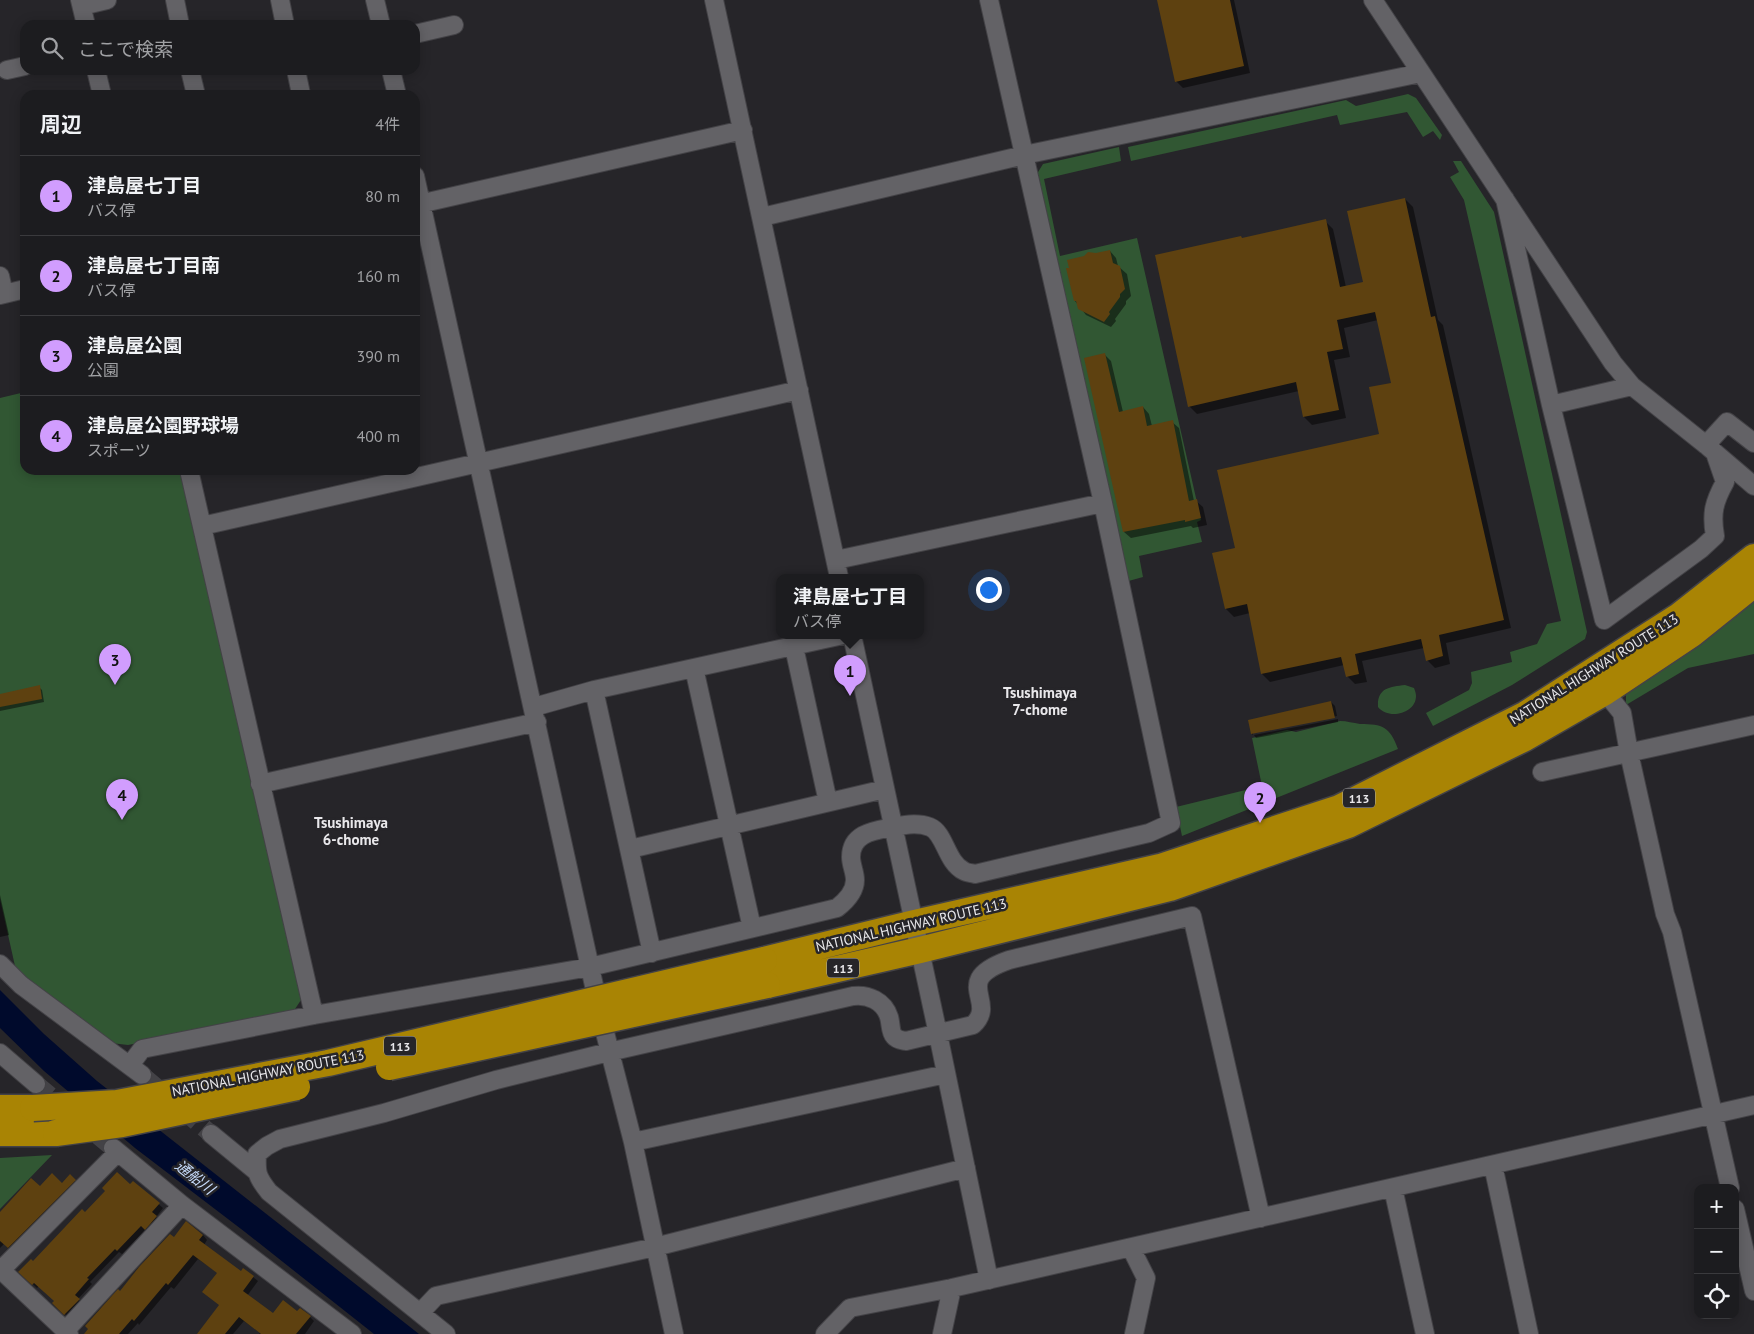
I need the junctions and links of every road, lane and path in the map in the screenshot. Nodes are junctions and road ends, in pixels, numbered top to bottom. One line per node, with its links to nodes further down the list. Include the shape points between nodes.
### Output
1 (107, 0): 8 (street)
2 (175, 0): 10 (street)
3 (280, 0): 11 (street)
4 (375, 0): 12 (street)
5 (714, 0): 26 (street)
6 (989, 0): 27 (street)
7 (1373, 0): 17 (street)
8 (81, 3): 9 (street)
9 (85, 20)
10 (179, 20)
11 (284, 20)
12 (380, 20)
13 (454, 26): 14 (street)
14 (420, 33)
15 (20, 67): 16 (street)
16 (7, 70)
17 (1421, 73): 27 (street); 28 (street)
18 (97, 75): 22 (street)
19 (191, 75): 23 (street)
20 (297, 75): 24 (street)
21 (392, 75): 25 (street)
22 (101, 90)
23 (195, 90)
24 (300, 90)
25 (396, 90)
26 (743, 130): 29 (street); 31 (street)
27 (1024, 155): 31 (street); 43 (street)
28 (1505, 199): 35 (street, via 1613,364); 37 (street)
29 (420, 205)
30 (420, 213): 40 (street)
31 (762, 217): 36 (street)
32 (0, 276): 34 (street)
33 (20, 290): 34 (street)
34 (2, 294)
35 (1632, 386): 37 (street); 39 (street)
36 (799, 390): 40 (street); 46 (street)
37 (1551, 405): 39 (street, via 1604,620 1715,536 1713,509 1725,482)
38 (1754, 443): 39 (street, via 1727,422)
39 (1711, 449): 42 (street)
40 (479, 463): 44 (street); 54 (street)
41 (190, 475): 44 (street)
42 (1754, 486)
43 (1103, 503): 46 (street); 62 (street, via 1171,823 1150,833 975,874 964,871 954,862 940,835 931,827 915,824)
44 (202, 526): 58 (street)
45 (1754, 557): 64 (highway, NATIONAL HIGHWAY ROUTE 113 / 113, via 1679,616 1526,714 1340,808 1160,867)
46 (838, 569)
47 (1754, 584): 53 (highway, NATIONAL HIGHWAY ROUTE 113 / 113, via 1692,634)
48 (827, 639): 50 (street)
49 (853, 639): 59 (street)
50 (794, 647): 51 (street); 60 (street)
51 (694, 668): 52 (street); 61 (street)
52 (594, 690): 54 (street); 63 (street)
53 (1605, 692): 56 (street, via 1622,713); 66 (highway, NATIONAL HIGHWAY ROUTE 113 / 113, via 1526,738 1348,825 1170,888)
54 (535, 714): 58 (street); 69 (street)
55 (1754, 725): 56 (street)
56 (1629, 753): 57 (street); 80 (street)
57 (1542, 772)
58 (260, 784): 72 (street)
59 (885, 789): 60 (street); 62 (street)
60 (828, 802): 61 (street)
61 (728, 825): 63 (street); 65 (street)
62 (893, 827): 64 (street); 65 (street, via 871,831 857,840 851,858 855,880 851,893 837,908)
63 (630, 849): 67 (street)
64 (914, 923): 66 (street); 70 (highway, NATIONAL HIGHWAY ROUTE 113 / 113)
65 (752, 928): 67 (street)
66 (920, 950): 70 (highway, NATIONAL HIGHWAY ROUTE 113 / 113); 73 (street)
67 (652, 953): 69 (street)
68 (0, 964): 72 (street, via 20,985 136,1070 142,1049)
69 (590, 967): 71 (street); 72 (street)
70 (765, 973): 71 (highway, NATIONAL HIGHWAY ROUTE 113 / 113, bridge)
71 (600, 1010): 75 (street); 77 (highway, NATIONAL HIGHWAY ROUTE 113 / 113, bridge, via 117,1103); 81 (highway, NATIONAL HIGHWAY ROUTE 113 / 113, bridge, via 122,1124 56,1133)
72 (314, 1015)
73 (938, 1034): 75 (street, via 898,1040 893,1035 884,1008 864,995); 76 (street); 90 (street, via 974,1025 980,1019 978,983 982,974 993,966 1192,916)
74 (0, 1052): 77 (street)
75 (609, 1052): 83 (street); 86 (street, via 280,1139 257,1154)
76 (946, 1074): 83 (street); 85 (street)
77 (35, 1096): 79 (highway, NATIONAL HIGHWAY ROUTE 113 / 113)
78 (1754, 1105): 80 (street)
79 (0, 1108)
80 (1713, 1113): 84 (street); 87 (street)
81 (0, 1133)
82 (211, 1134): 86 (street)
83 (633, 1142): 92 (street)
84 (1493, 1164): 88 (street); 107 (street)
85 (966, 1168): 92 (street); 95 (street)
86 (256, 1171): 98 (street, via 269,1192)
87 (1729, 1184)
88 (1393, 1188): 90 (street); 106 (street)
89 (182, 1204): 94 (street, via 116,1150); 99 (street); 100 (street)
90 (1261, 1218): 93 (street)
91 (1739, 1226): 97 (street)
92 (655, 1246): 98 (street, via 436,1296); 102 (street)
93 (1131, 1248): 95 (street); 105 (street, via 1146,1278)
94 (1, 1270): 99 (street)
95 (990, 1280): 96 (street)
96 (952, 1288): 103 (street, via 850,1308); 104 (street)
97 (1754, 1291)
98 (420, 1313): 101 (street)
99 (67, 1333)
100 (352, 1334)
101 (446, 1334)
102 (674, 1334)
103 (825, 1334)
104 (942, 1334)
105 (1134, 1334)
106 (1425, 1334)
107 (1529, 1334)

